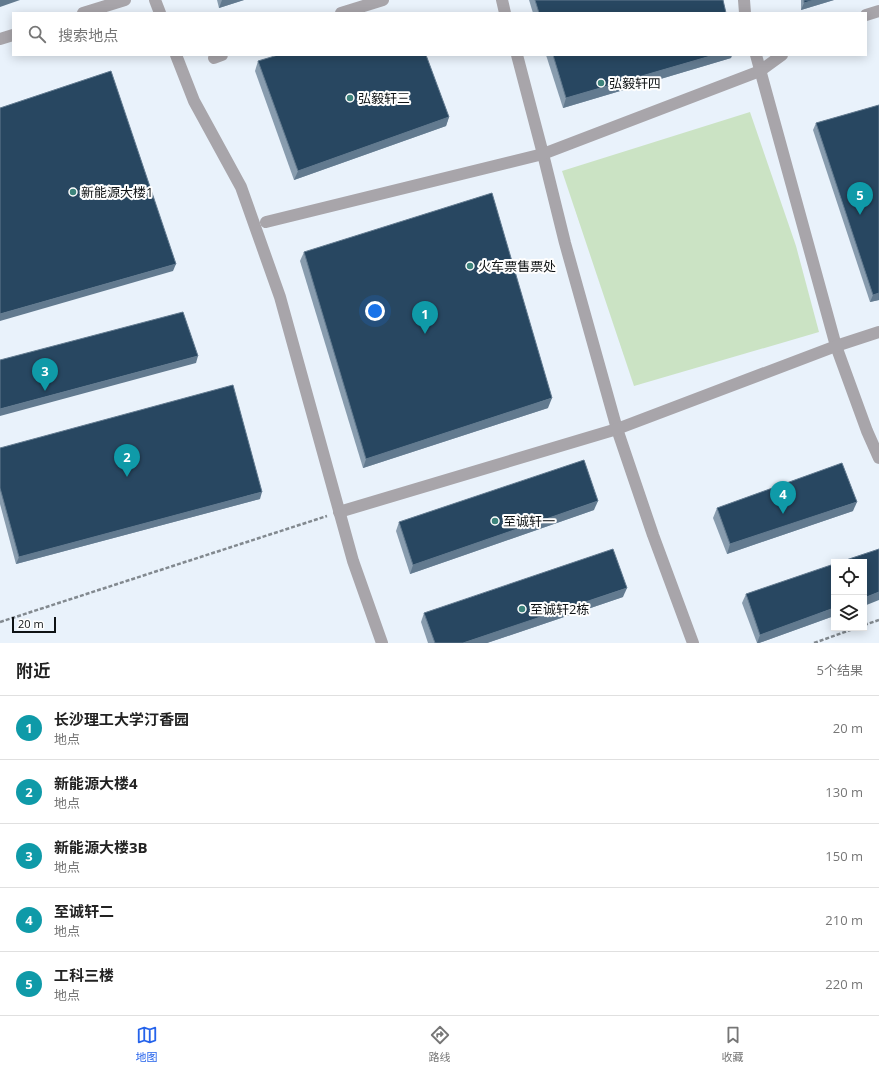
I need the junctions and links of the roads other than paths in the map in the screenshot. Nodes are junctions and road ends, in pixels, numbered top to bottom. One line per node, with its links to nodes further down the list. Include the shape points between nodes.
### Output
1 (125, 0): 7 (street)
2 (155, 0): 8 (street)
3 (382, 0): 9 (street)
4 (502, 0): 10 (street)
5 (744, 0): 11 (street)
6 (879, 11): 12 (street)
7 (87, 12)
8 (160, 12)
9 (344, 12)
10 (505, 12)
11 (745, 12)
12 (867, 15)
13 (12, 35): 14 (street)
14 (0, 39)
15 (176, 56): 26 (street, via 194,101 241,187 280,297)
16 (517, 56): 20 (street)
17 (756, 56): 19 (street)
18 (781, 56): 19 (street)
19 (760, 71): 20 (street); 23 (street)
20 (543, 154): 21 (street); 24 (street)
21 (266, 222)
22 (879, 332): 23 (street)
23 (836, 346): 24 (street); 25 (street)
24 (617, 429): 26 (street); 28 (street)
25 (879, 458)
26 (339, 512): 27 (street)
27 (382, 643)
28 (693, 643)

